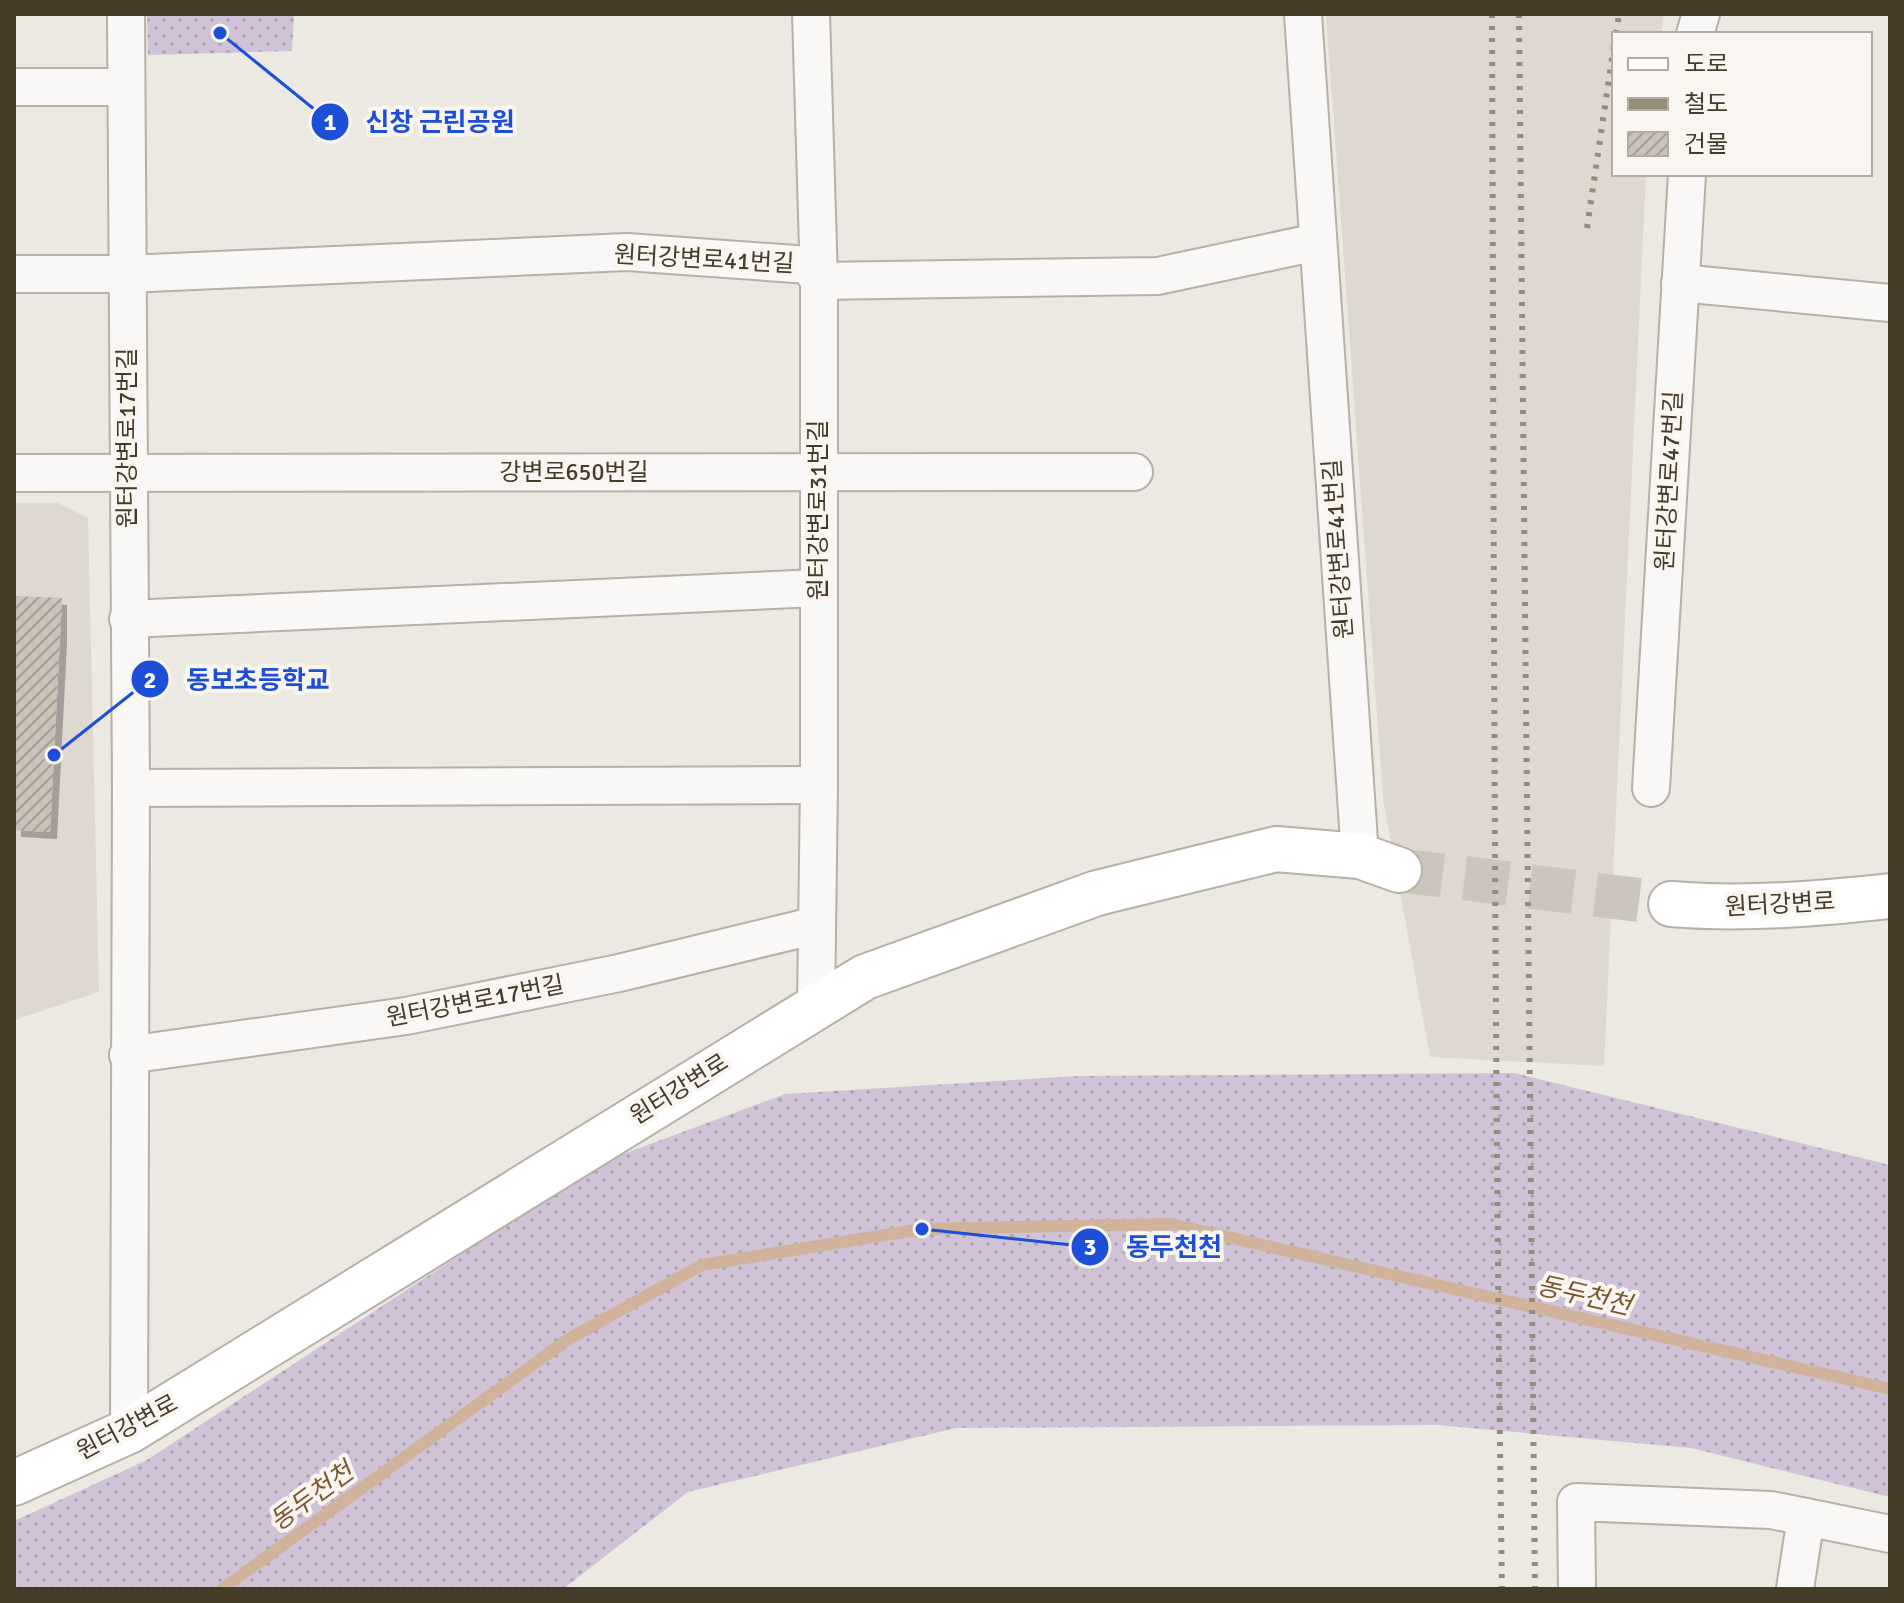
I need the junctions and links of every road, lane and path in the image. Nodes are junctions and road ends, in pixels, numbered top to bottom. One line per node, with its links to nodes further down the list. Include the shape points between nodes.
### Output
1 (126, 14): 5 (street, 원터강변로17번길)
2 (811, 14): 10 (street, 원터강변로31번길)
3 (1303, 14): 7 (street, 원터강변로41번길)
4 (14, 87): 5 (street)
5 (126, 87): 9 (street, 원터강변로17번길)
6 (1687, 176): 11 (street, 원터강변로47번길)
7 (1317, 242): 10 (street, 원터강변로41번길, via 1158,276); 22 (street, 원터강변로41번길)
8 (14, 274): 9 (street)
9 (127, 274): 10 (street, 원터강변로41번길, via 627,252 809,265); 13 (street, 원터강변로17번길)
10 (819, 281): 14 (street, 원터강변로31번길)
11 (1680, 283): 12 (street); 21 (street, 원터강변로47번길)
12 (1890, 303)
13 (127, 472): 14 (street, 강변로650번길); 16 (street, 강변로650번길); 18 (street, 원터강변로17번길)
14 (818, 472): 15 (street, 강변로650번길); 17 (street, 원터강변로31번길)
15 (1134, 472)
16 (14, 473)
17 (818, 588): 18 (street); 19 (street, 원터강변로31번길)
18 (128, 619): 20 (street, 원터강변로17번길)
19 (819, 785): 20 (street); 25 (street, 원터강변로31번길)
20 (131, 788): 27 (street, 원터강변로17번길)
21 (1651, 788)
22 (1379, 863): 26 (street, 원터강변로, via 1276,849 1097,893 865,977)
23 (1890, 896): 24 (street, 원터강변로, via 1719,908)
24 (1671, 904)
25 (817, 925): 26 (street, 원터강변로31번길); 27 (street, 원터강변로17번길, via 619,973 406,1016)
26 (816, 1006): 28 (street, 원터강변로)
27 (128, 1055): 28 (street, 원터강변로17번길)
28 (129, 1431): 29 (street, 원터강변로)
29 (14, 1483)
30 (1806, 1517): 31 (street); 32 (street, via 1771,1510 1576,1502); 33 (street)
31 (1890, 1534)
32 (1577, 1589)
33 (1795, 1589)

